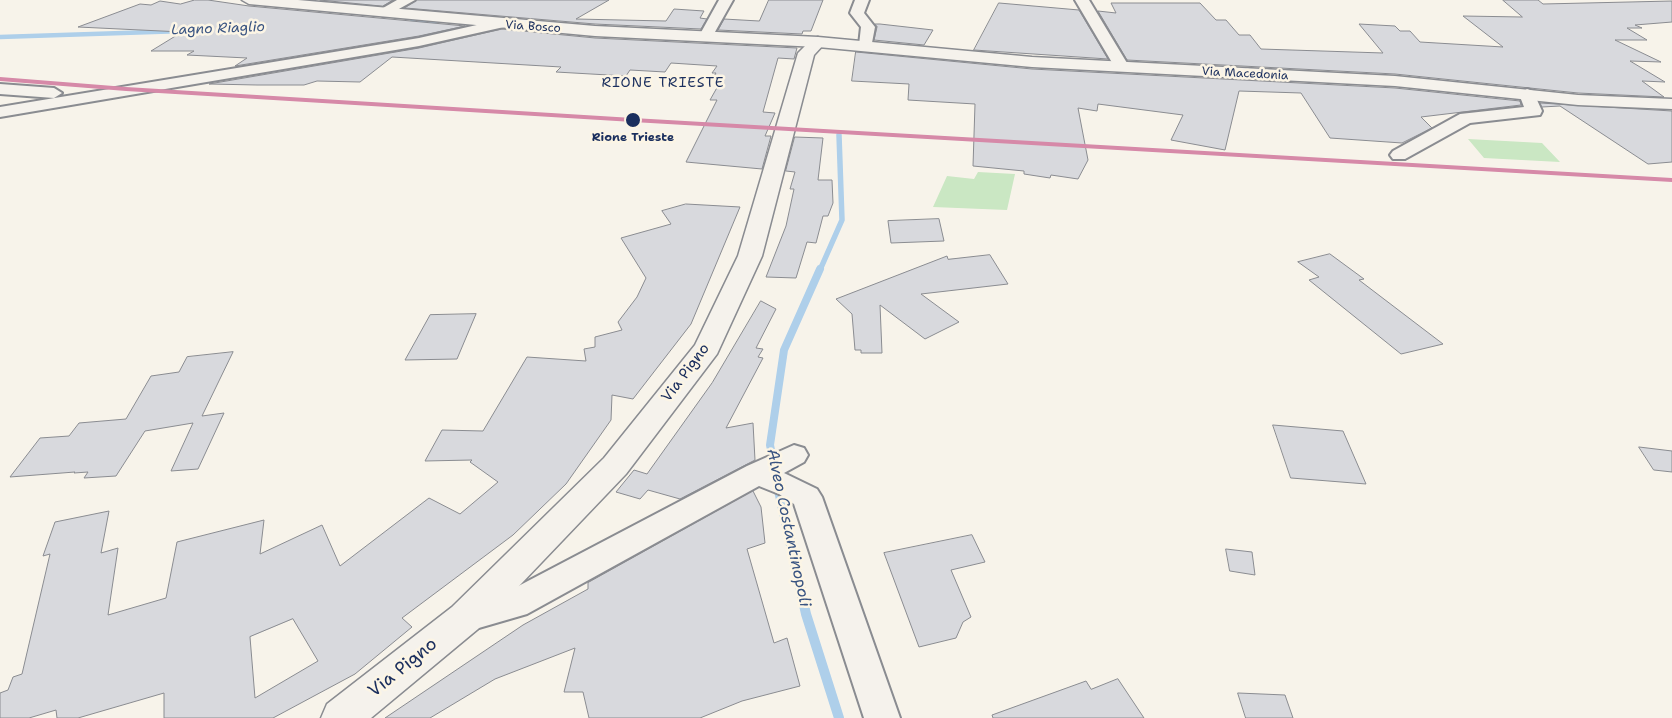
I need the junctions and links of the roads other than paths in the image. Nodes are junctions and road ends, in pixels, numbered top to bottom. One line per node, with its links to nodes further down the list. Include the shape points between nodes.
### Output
1 (249, 0): 6 (main road, Via Bosco)
2 (408, 0): 6 (street)
3 (726, 0): 8 (street)
4 (862, 0): 10 (street, via 857,13 868,27)
5 (1082, 0): 11 (street)
6 (383, 12): 7 (main road, Via Bosco)
7 (499, 24): 8 (main road, Via Bosco); 14 (street, via 419,42)
8 (706, 36): 9 (main road, Via Bosco)
9 (818, 42): 10 (main road, Via Macedonia); 20 (main road, Via Pigno, via 806,54 750,256 707,348 615,466)
10 (866, 45): 11 (main road, Via Macedonia)
11 (1122, 68): 13 (main road, Via Macedonia, via 1395,81)
12 (0, 89): 14 (street)
13 (1527, 94): 15 (main road, Via Macedonia); 17 (street, via 1534,110 1466,118)
14 (92, 96): 16 (street)
15 (1672, 104)
16 (0, 112)
17 (1399, 155)
18 (794, 456): 19 (street, Via Pigno)
19 (757, 474): 20 (street, Via Pigno, via 515,604); 22 (street, via 807,497)
20 (465, 618): 21 (main road, Via Pigno)
21 (341, 718)
22 (882, 718)

